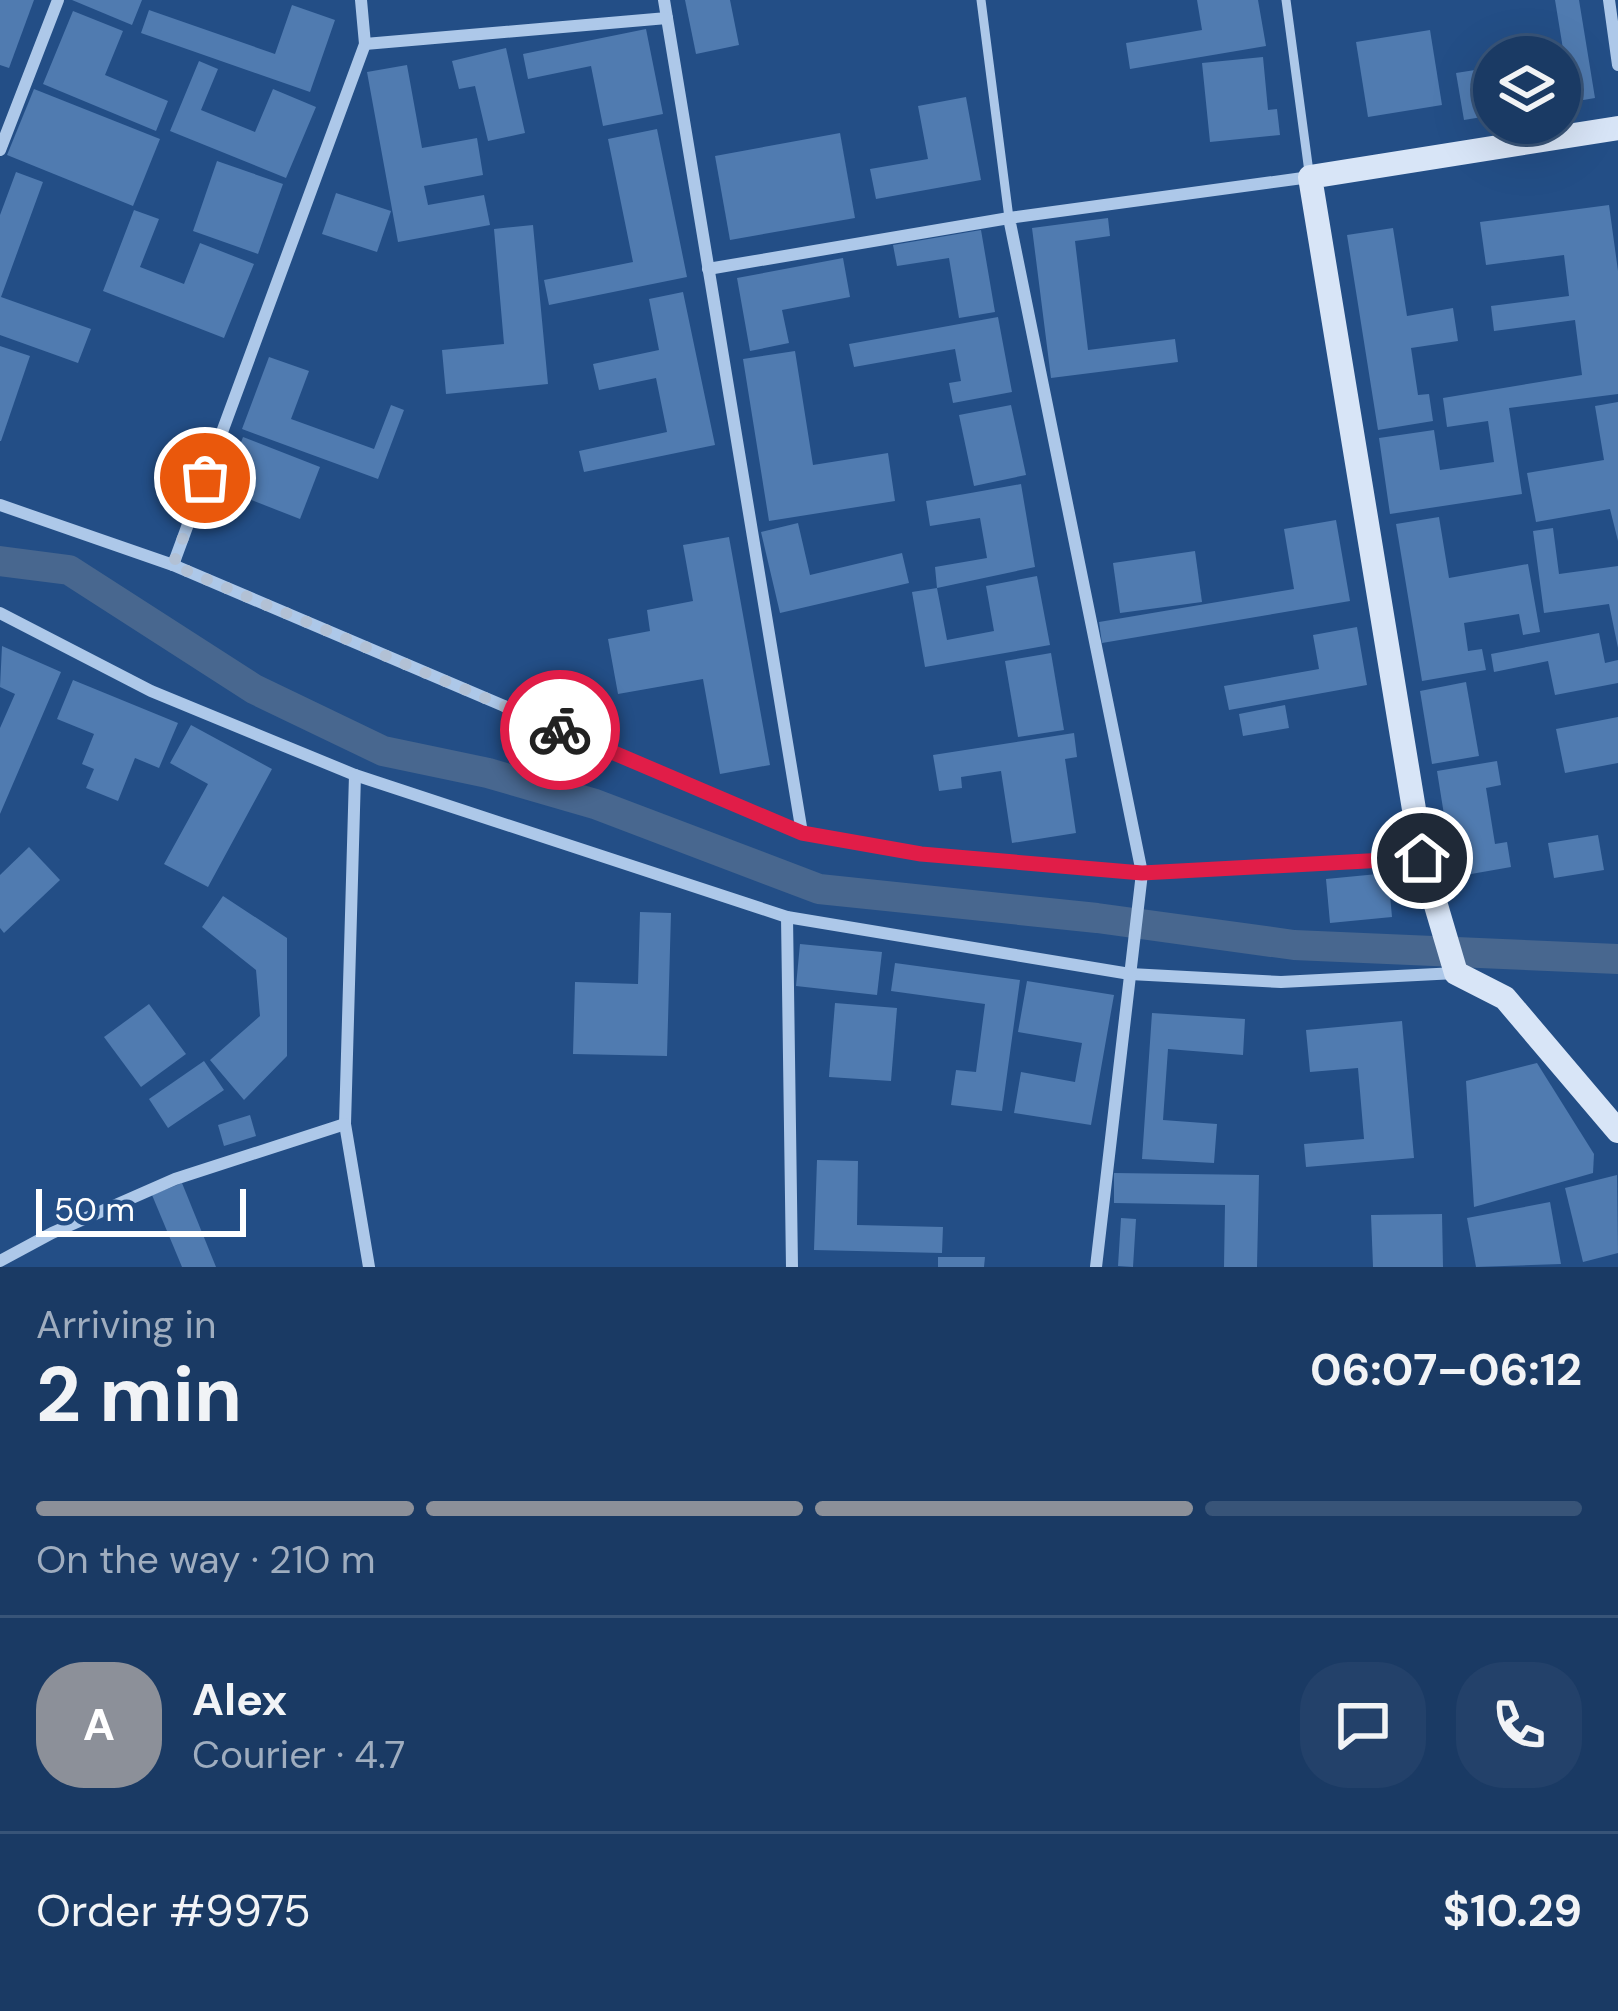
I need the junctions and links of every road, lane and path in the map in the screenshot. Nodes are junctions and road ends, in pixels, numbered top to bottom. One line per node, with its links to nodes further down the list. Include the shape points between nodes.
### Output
1 (58, 0): 11 (street)
2 (361, 0): 8 (street)
3 (664, 0): 7 (street)
4 (980, 0): 13 (lane)
5 (1286, 0): 12 (lane)
6 (1609, 0): 9 (street)
7 (667, 18): 8 (street); 14 (street)
8 (365, 44): 16 (street)
9 (1618, 65)
10 (1618, 128): 12 (street)
11 (0, 149)
12 (1310, 177): 13 (street); 20 (street)
13 (1009, 218): 14 (street); 21 (street)
14 (709, 268): 19 (street)
15 (0, 505): 16 (street)
16 (173, 565): 19 (street)
17 (0, 613): 18 (street, via 151,691)
18 (355, 775): 22 (street); 25 (street)
19 (802, 833): 21 (street, via 921,854)
20 (1422, 858): 21 (street); 23 (street)
21 (1142, 873): 24 (street)
22 (787, 917): 24 (street); 29 (street)
23 (1456, 973): 24 (street, via 1281,982); 26 (street, via 1504,998)
24 (1130, 974): 30 (street)
25 (345, 1124): 27 (street, via 175,1179); 28 (street)
26 (1618, 1131)
27 (0, 1261)
28 (369, 1267)
29 (792, 1267)
30 (1096, 1267)

